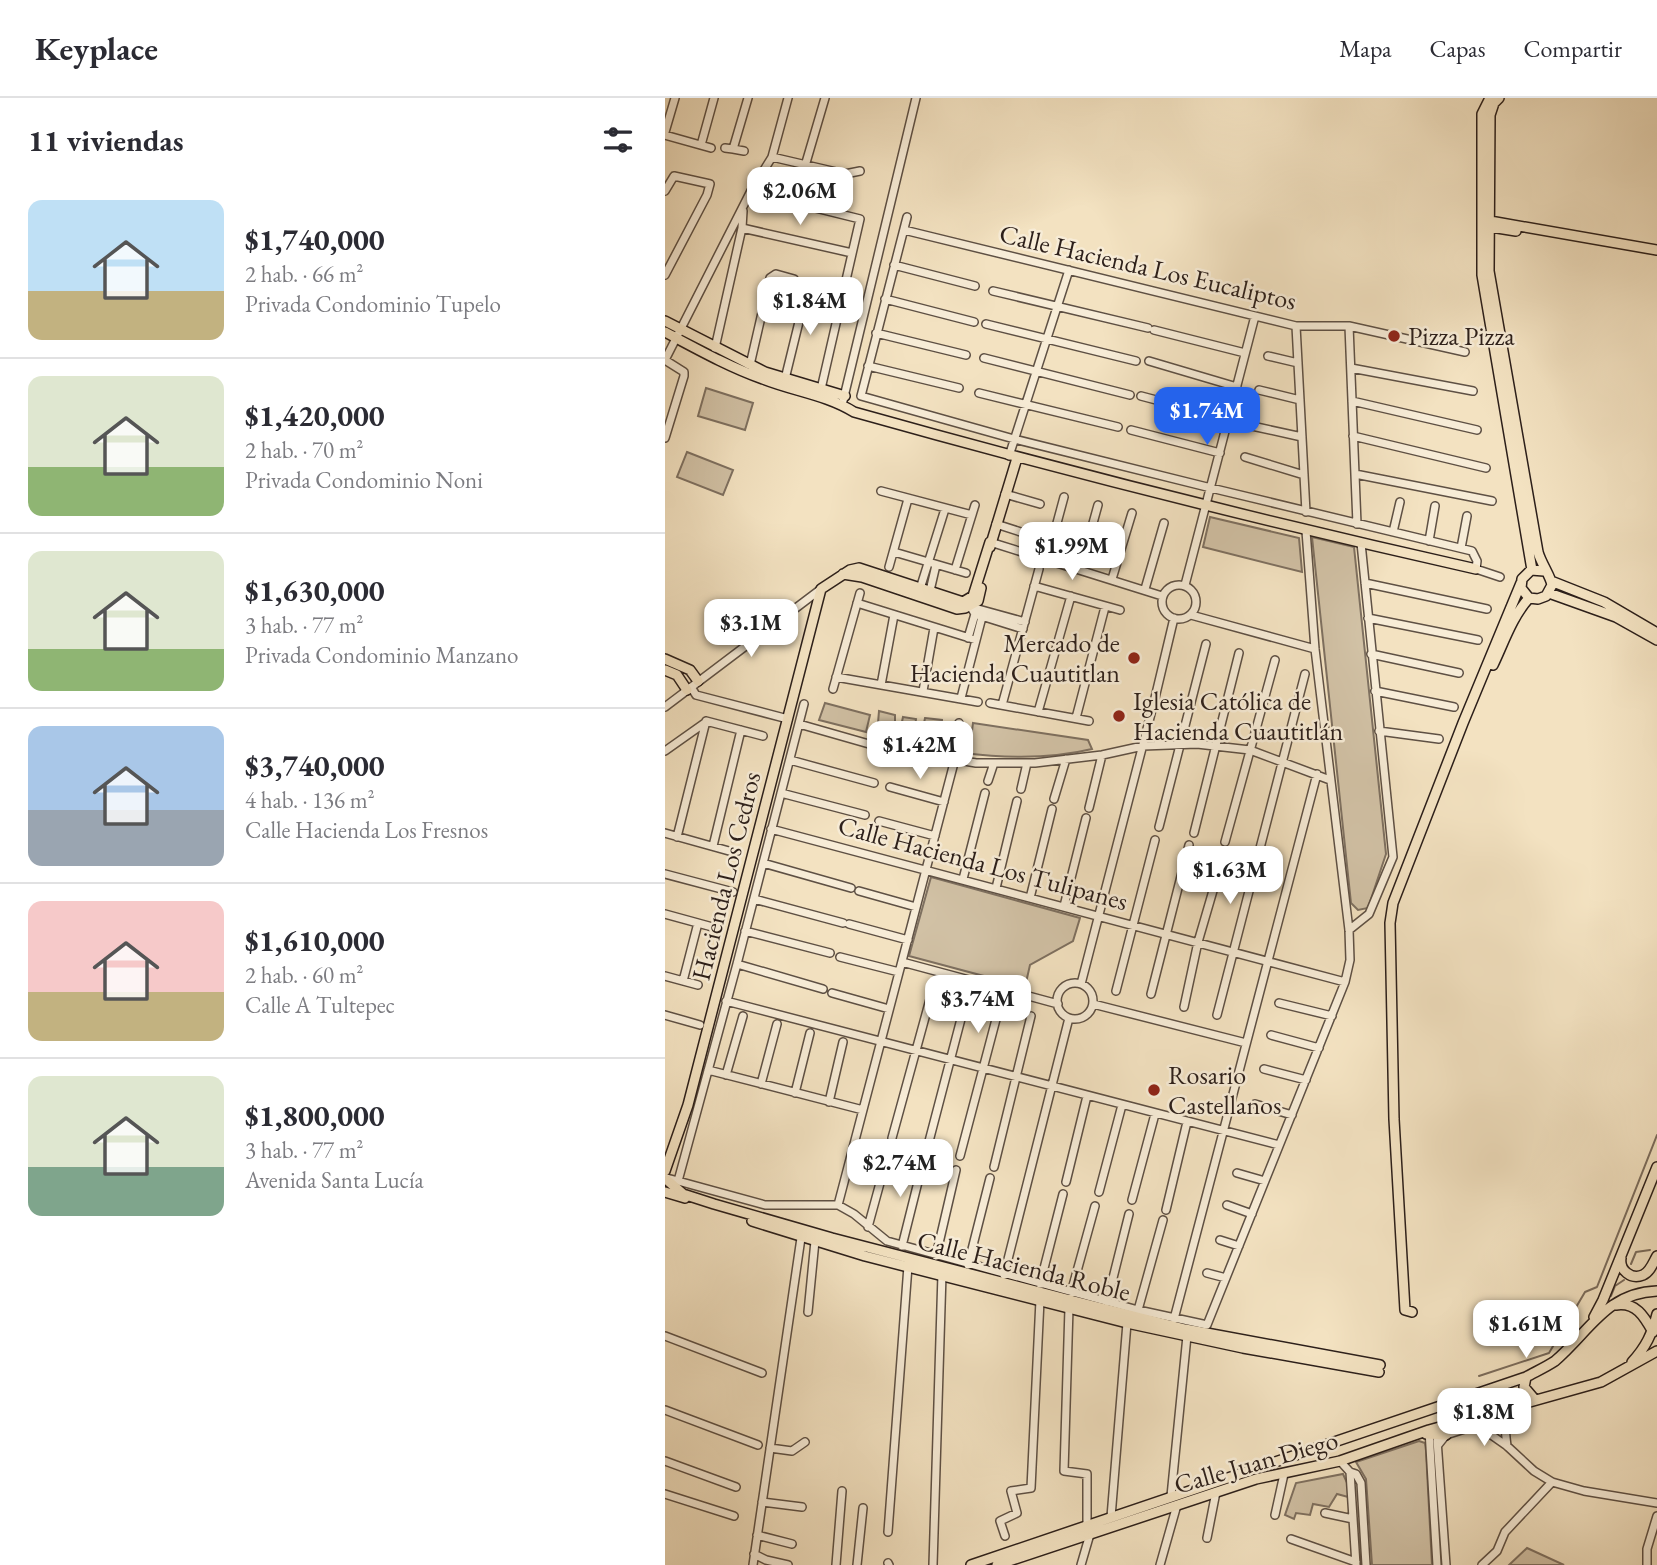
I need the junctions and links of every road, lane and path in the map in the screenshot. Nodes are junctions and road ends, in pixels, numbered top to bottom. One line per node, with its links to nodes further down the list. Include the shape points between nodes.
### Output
1 (675, 98): 9 (street)
2 (714, 98): 10 (street)
3 (748, 98): 12 (street, via 729,148)
4 (788, 98): 13 (street)
5 (825, 98): 14 (street)
6 (916, 98): 69 (street)
7 (1490, 98): 124 (main road, via 1482,114 1482,275)
8 (1499, 98): 22 (main road, via 1490,115)
9 (665, 134): 10 (street)
10 (701, 145): 11 (street)
11 (711, 148)
12 (744, 151)
13 (772, 157): 14 (street); 15 (street)
14 (805, 166): 16 (street, via 845,174)
15 (764, 170)
16 (860, 171)
17 (757, 179): 19 (street)
18 (665, 191): 29 (street, via 674,176 710,184)
19 (751, 192): 20 (street); 25 (street, via 860,219)
20 (743, 211): 23 (street); 44 (street)
21 (907, 217): 24 (street)
22 (1490, 224): 26 (main road); 125 (main road, via 1493,306)
23 (742, 228): 25 (street); 46 (street)
24 (904, 230): 27 (street); 28 (street, Calle Hacienda Los Eucaliptos)
25 (852, 253): 32 (street)
26 (1657, 253)
27 (894, 265): 31 (street); 34 (street)
28 (1069, 271): 35 (street); 36 (street, Calle Hacienda Los Eucaliptos)
29 (665, 275)
30 (794, 279): 56 (street, via 776,274 770,278)
31 (975, 286)
32 (844, 289): 60 (street, via 814,282 808,285); 63 (street)
33 (993, 291): 35 (street)
34 (885, 299): 38 (street); 43 (street)
35 (1057, 305): 45 (street); 48 (street)
36 (1255, 316): 40 (street, Calle Hacienda Los Eucaliptos); 48 (street)
37 (665, 321): 44 (main road)
38 (974, 322)
39 (986, 324): 45 (street)
40 (1296, 326): 41 (street, Calle Hacienda Los Eucaliptos); 55 (street)
41 (1349, 326): 47 (street, Calle Hacienda Los Eucaliptos); 58 (street)
42 (665, 332): 44 (main road)
43 (876, 333): 49 (street); 57 (street)
44 (678, 334): 46 (main road); 52 (street); 69 (main road, via 763,380)
45 (1047, 338): 53 (street); 59 (street)
46 (716, 348): 56 (main road)
47 (1465, 352)
48 (1245, 353): 61 (street)
49 (966, 355)
50 (1268, 356): 55 (street)
51 (984, 358): 59 (street)
52 (665, 360): 80 (street, via 684,372)
53 (1136, 361)
54 (1149, 361): 61 (street)
55 (1298, 363): 70 (street)
56 (750, 365): 60 (main road)
57 (868, 366): 62 (street); 81 (street, via 861,396)
58 (1351, 368): 65 (street); 71 (street)
59 (1035, 371): 67 (street); 72 (street)
60 (785, 379): 63 (main road)
61 (1237, 387): 73 (street)
62 (959, 388)
63 (821, 390): 69 (main road)
64 (1259, 390): 70 (street)
65 (1473, 391)
66 (979, 393): 72 (street)
67 (1130, 396)
68 (1141, 396): 73 (street)
69 (844, 400): 83 (main road, via 854,412)
70 (1300, 400): 79 (street)
71 (1352, 401): 77 (street); 78 (street)
72 (1024, 405): 75 (street); 81 (street)
73 (1228, 419): 82 (street)
74 (1252, 426): 79 (street)
75 (1118, 427)
76 (1131, 430): 82 (street)
77 (1476, 430)
78 (1353, 436): 85 (street); 86 (street)
79 (1302, 437): 87 (street)
80 (665, 438)
81 (1014, 439): 83 (street); 88 (street)
82 (1220, 453): 88 (street)
83 (1013, 457): 90 (main road); 99 (main road)
84 (1245, 457): 87 (street)
85 (1486, 468)
86 (1355, 474): 93 (street); 107 (street)
87 (1304, 475): 101 (street)
88 (1210, 488): 99 (street); 101 (street)
89 (881, 491): 92 (street)
90 (1005, 494): 95 (street); 106 (main road)
91 (1064, 497): 116 (street)
92 (908, 499): 100 (street); 115 (street)
93 (1492, 501)
94 (1400, 502): 109 (street)
95 (1040, 504)
96 (975, 505): 103 (street)
97 (1098, 505): 123 (street)
98 (1435, 506): 111 (street)
99 (1205, 507): 108 (main road); 132 (street)
100 (944, 509): 103 (street); 117 (street)
101 (1306, 512): 107 (street)
102 (1132, 513): 128 (street)
103 (972, 515): 122 (street)
104 (1468, 516): 114 (street)
105 (1164, 523): 135 (street)
106 (996, 524): 110 (street); 112 (main road)
107 (1357, 524): 109 (street)
108 (1306, 531): 113 (main road); 159 (street)
109 (1393, 532): 111 (street)
110 (1027, 534)
111 (1429, 541): 114 (street)
112 (990, 542): 116 (street); 145 (main road)
113 (1361, 543): 121 (main road); 130 (street)
114 (1461, 548): 121 (street, via 1472,551)
115 (894, 552): 117 (street); 119 (street)
116 (1047, 560): 123 (street)
117 (927, 562): 118 (street); 137 (street)
118 (936, 565): 122 (street); 137 (street)
119 (890, 567)
120 (1039, 569): 133 (street)
121 (1476, 569): 127 (street)
122 (955, 570): 126 (street)
123 (1080, 570): 128 (street)
124 (1532, 570): 125 (main road); 131 (main road)
125 (1544, 571): 129 (main road)
126 (966, 573)
127 (1500, 577)
128 (1112, 579): 135 (street)
129 (1551, 581): 138 (main road); 154 (main road, via 1604,602)
130 (1364, 583): 144 (street); 151 (street)
131 (1521, 583): 141 (main road); 141 (main road, via 1393,903 1395,1119 1407,1312 1412,1312 1405,1250 1397,904 1466,724 1512,622)
132 (1185, 585): 140 (street, via 1171,586); 148 (street, via 1197,600)
133 (1034, 586): 139 (street); 152 (street)
134 (821, 589): 137 (main road, via 859,568); 169 (street); 182 (main road, Hacienda Los Cedros)
135 (1145, 589): 140 (street)
136 (860, 593): 142 (street)
137 (924, 593): 145 (main road)
138 (1549, 593): 141 (main road); 157 (main road, via 1616,617)
139 (1071, 596): 143 (street); 180 (street)
140 (1162, 596): 150 (street, via 1165,612)
141 (1529, 598)
142 (857, 603): 147 (street); 167 (street)
143 (1105, 607): 146 (street); 181 (street)
144 (1487, 608)
145 (973, 609): 149 (street); 149 (street); 155 (street)
146 (1120, 610)
147 (894, 615): 153 (street); 168 (street)
148 (1191, 615): 150 (street); 159 (street)
149 (993, 617): 152 (street)
150 (1174, 618): 192 (street)
151 (1368, 618): 156 (street); 161 (street)
152 (1024, 625): 177 (street)
153 (935, 628): 155 (street); 171 (street)
154 (1657, 633)
155 (972, 639): 173 (street)
156 (1478, 640)
157 (1657, 640)
158 (1206, 644): 191 (street)
159 (1315, 649): 204 (street)
160 (1240, 653): 193 (street)
161 (1371, 654): 165 (street); 172 (street)
162 (665, 659): 169 (main road, via 690,670)
163 (1275, 660): 194 (street)
164 (665, 670): 169 (main road)
165 (1459, 673)
166 (1305, 674): 200 (street)
167 (836, 677): 168 (street); 170 (street)
168 (881, 685): 171 (street)
169 (692, 686): 178 (street); 182 (street, via 696,695)
170 (833, 689)
171 (923, 691): 173 (street)
172 (1375, 691): 179 (street); 188 (street)
173 (961, 698): 174 (street)
174 (978, 702)
175 (990, 703): 177 (street)
176 (804, 704): 186 (street)
177 (1002, 705): 180 (street)
178 (665, 707)
179 (1454, 707)
180 (1038, 712): 181 (street)
181 (1076, 718): 184 (street)
182 (788, 719): 322 (main road, Hacienda Los Cedros)
183 (706, 721): 187 (street); 195 (street); 223 (street)
184 (1089, 721)
185 (959, 723): 197 (street)
186 (799, 724): 197 (street, via 876,746); 199 (street)
187 (741, 730): 189 (street); 228 (street)
188 (1379, 730): 190 (street); 248 (street, via 1393,857 1369,914)
189 (763, 736)
190 (1439, 738)
191 (1178, 744): 192 (street); 193 (street); 219 (street)
192 (1143, 746): 196 (street); 244 (street)
193 (1216, 746): 194 (street); 222 (street)
194 (1250, 750): 200 (street); 226 (street)
195 (665, 751)
196 (1102, 755): 198 (street); 214 (street)
197 (955, 759): 201 (street); 213 (street)
198 (1066, 759): 202 (street); 211 (street)
199 (790, 760): 206 (street); 209 (street)
200 (1284, 762): 203 (street); 230 (street)
201 (994, 763): 202 (street); 205 (street)
202 (1027, 763): 208 (street)
203 (1317, 774): 204 (street); 256 (street)
204 (1331, 780): 248 (street)
205 (988, 781)
206 (874, 783)
207 (890, 787): 213 (street)
208 (1021, 789)
209 (781, 793): 216 (street); 220 (street)
210 (985, 793): 236 (street)
211 (1054, 799)
212 (1017, 801): 237 (street)
213 (944, 802): 224 (street)
214 (1089, 808)
215 (1052, 809): 239 (street)
216 (865, 815)
217 (1086, 818): 241 (street)
218 (879, 821): 224 (street)
219 (1159, 827)
220 (771, 829): 232 (street); 234 (street, Calle Hacienda Los Tulipanes)
221 (665, 833): 223 (street)
222 (1194, 833)
223 (677, 836): 228 (street)
224 (935, 836): 234 (street)
225 (1155, 840): 246 (street)
226 (1225, 842)
227 (1189, 845): 250 (street)
228 (713, 846): 229 (street)
229 (729, 850)
230 (1259, 852)
231 (1224, 853): 252 (street)
232 (762, 863): 240 (street); 242 (street)
233 (1255, 868): 253 (street)
234 (926, 869): 236 (street, Calle Hacienda Los Tulipanes); 242 (street)
235 (665, 874): 238 (street)
236 (963, 879): 237 (street, Calle Hacienda Los Tulipanes)
237 (996, 888): 239 (street, Calle Hacienda Los Tulipanes)
238 (733, 892)
239 (1030, 898): 241 (street, Calle Hacienda Los Tulipanes)
240 (754, 899): 249 (street); 251 (street)
241 (1064, 906): 244 (street, Calle Hacienda Los Tulipanes)
242 (916, 907): 251 (street)
243 (665, 914): 245 (street)
244 (1099, 916): 246 (street, Calle Hacienda Los Tulipanes); 263 (street)
245 (698, 923): 247 (street); 261 (street)
246 (1133, 925): 250 (street, Calle Hacienda Los Tulipanes); 266 (street)
247 (716, 928)
248 (1349, 930): 262 (street)
249 (745, 931): 254 (street); 258 (street)
250 (1165, 934): 252 (street, Calle Hacienda Los Tulipanes); 269 (street)
251 (908, 940): 257 (street)
252 (1198, 942): 253 (street, Calle Hacienda Los Tulipanes); 275 (street)
253 (1232, 951): 256 (street, Calle Hacienda Los Tulipanes); 279 (street)
254 (830, 953)
255 (840, 957): 259 (street)
256 (1268, 961): 262 (street, Calle Hacienda Los Tulipanes); 290 (street)
257 (902, 962): 259 (street); 273 (street)
258 (737, 964): 265 (street); 271 (street)
259 (899, 972): 277 (street)
260 (665, 976): 261 (street)
261 (683, 981): 264 (street)
262 (1345, 982): 282 (street)
263 (1081, 984): 273 (street, via 1067,985); 274 (street, via 1093,996)
264 (698, 985)
265 (823, 989)
266 (1116, 991)
267 (933, 992): 292 (street)
268 (832, 993): 277 (street)
269 (1151, 994)
270 (967, 996): 293 (street)
271 (726, 1001): 289 (street); 296 (street)
272 (1279, 1003): 282 (street)
273 (1058, 1004): 283 (street)
274 (1093, 1004): 283 (street, via 1087,1015); 290 (street)
275 (1184, 1007)
276 (999, 1008): 294 (street)
277 (889, 1009): 289 (street)
278 (665, 1015): 285 (street)
279 (1217, 1015)
280 (743, 1016): 297 (street)
281 (1031, 1016): 298 (street)
282 (1332, 1016): 291 (street)
283 (1069, 1018): 301 (street)
284 (777, 1024): 300 (street)
285 (700, 1025)
286 (810, 1033): 302 (street)
287 (1271, 1035): 291 (street)
288 (843, 1042): 304 (street)
289 (881, 1042): 292 (street); 307 (street)
290 (1246, 1043): 311 (street)
291 (1319, 1048): 299 (street)
292 (917, 1052): 293 (street); 312 (street)
293 (950, 1060): 294 (street); 314 (street)
294 (983, 1069): 298 (street); 316 (street)
295 (1264, 1069): 299 (street)
296 (708, 1070): 297 (street); 324 (street)
297 (726, 1075): 300 (street)
298 (1016, 1077): 301 (street); 318 (street)
299 (1306, 1080): 309 (street)
300 (761, 1084): 302 (street)
301 (1053, 1087): 303 (street); 351 (street)
302 (796, 1093): 304 (street)
303 (1087, 1097): 306 (street); 326 (street)
304 (829, 1102): 307 (street)
305 (1255, 1104): 309 (street)
306 (1122, 1105): 308 (street); 328 (street)
307 (863, 1110): 331 (street)
308 (1154, 1114): 310 (street); 330 (street)
309 (1291, 1115): 313 (street)
310 (1187, 1122): 311 (street); 334 (street)
311 (1223, 1131): 313 (street); 364 (street)
312 (892, 1138)
313 (1279, 1145): 325 (street)
314 (927, 1149)
315 (890, 1150): 338 (street)
316 (960, 1156)
317 (924, 1158): 343 (street)
318 (994, 1167)
319 (1657, 1167): 344 (main road)
320 (956, 1170): 345 (street)
321 (1237, 1173): 325 (street)
322 (666, 1177): 324 (street); 369 (main road, Calle Hacienda Roble, via 683,1194 832,1238 1185,1329 1379,1368)
323 (990, 1178): 347 (street)
324 (678, 1181): 331 (street, via 765,1205)
325 (1265, 1181): 336 (street)
326 (1066, 1182)
327 (665, 1192): 339 (main road, Calle Hacienda Roble)
328 (1099, 1192)
329 (1063, 1195): 354 (street)
330 (1132, 1200)
331 (838, 1205): 338 (street, Calle Hacienda Roble)
332 (1227, 1205): 336 (street)
333 (1095, 1206): 356 (street)
334 (1166, 1210)
335 (1129, 1214): 358 (street)
336 (1252, 1214): 342 (street)
337 (1163, 1220): 361 (street)
338 (868, 1227): 343 (street, Calle Hacienda Roble)
339 (801, 1238): 341 (main road, Calle Hacienda Roble); 380 (street)
340 (1220, 1240): 342 (street)
341 (815, 1241): 348 (main road, Calle Hacienda Roble); 362 (street)
342 (1239, 1245): 352 (street)
343 (902, 1246): 345 (street, Calle Hacienda Roble)
344 (1622, 1252): 346 (main road, via 1620,1264 1633,1276 1649,1271); 366 (main road)
345 (936, 1255): 347 (street, Calle Hacienda Roble)
346 (1657, 1256)
347 (968, 1265): 351 (street, Calle Hacienda Roble)
348 (908, 1266): 350 (main road, Calle Hacienda Roble); 407 (street)
349 (1207, 1273): 352 (street)
350 (941, 1275): 357 (main road, Calle Hacienda Roble); 419 (street)
351 (1004, 1275): 354 (street, Calle Hacienda Roble)
352 (1226, 1278): 364 (street, Calle Hacienda Roble, via 1207,1325)
353 (1657, 1282): 355 (main road)
354 (1040, 1284): 356 (street, Calle Hacienda Roble)
355 (1657, 1292): 359 (main road, via 1639,1292)
356 (1071, 1293): 358 (street, Calle Hacienda Roble)
357 (1040, 1300): 360 (main road, Calle Hacienda Roble); 409 (street, via 1031,1488 1011,1491 1017,1513 1000,1521)
358 (1107, 1302): 361 (street, Calle Hacienda Roble)
359 (1610, 1306): 366 (main road); 367 (main road, via 1634,1307)
360 (1069, 1308): 365 (main road, Calle Hacienda Roble); 406 (street, via 1064,1471 1087,1474)
361 (1138, 1310): 364 (street, Calle Hacienda Roble)
362 (807, 1312)
363 (1657, 1314): 367 (main road)
364 (1174, 1319)
365 (1127, 1322): 369 (main road, Calle Hacienda Roble); 404 (street)
366 (1590, 1324): 373 (main road, Calle Juan Diego, via 1552,1363)
367 (1653, 1332): 371 (main road)
368 (665, 1336): 372 (street)
369 (1187, 1336): 394 (street)
370 (1657, 1351): 371 (main road)
371 (1623, 1371): 374 (main road, via 1601,1382)
372 (762, 1373)
373 (1526, 1377): 374 (main road, via 1524,1387); 381 (main road, Calle Juan Diego)
374 (1531, 1401): 376 (main road); 379 (street, via 1508,1416)
375 (665, 1410): 378 (street)
376 (1436, 1435): 379 (street, via 1477,1425); 384 (main road, Calle Juan Diego, via 1417,1434); 425 (street); 426 (street)
377 (805, 1441): 380 (street, via 792,1451)
378 (758, 1445)
379 (1507, 1446): 389 (street)
380 (769, 1448): 395 (street)
381 (1304, 1451): 382 (main road, Calle Juan Diego); 385 (main road, via 1302,1461)
382 (1290, 1456): 386 (main road, via 1297,1462); 394 (main road, Calle Juan Diego)
383 (665, 1461): 390 (street)
384 (1340, 1461): 385 (main road, Calle Juan Diego); 387 (street)
385 (1307, 1469): 386 (main road, Calle Juan Diego)
386 (1296, 1472): 388 (main road, Calle Juan Diego)
387 (1350, 1472): 405 (street); 424 (street, via 1361,1483)
388 (1284, 1474): 392 (main road, Calle Juan Diego); 401 (street)
389 (1552, 1482): 396 (street); 427 (street, via 1505,1532 1497,1551)
390 (736, 1487)
391 (842, 1490): 417 (street)
392 (1216, 1492): 397 (main road, Calle Juan Diego); 410 (street)
393 (665, 1494): 402 (street)
394 (1171, 1496): 404 (main road, Calle Juan Diego)
395 (762, 1502): 398 (street); 408 (street)
396 (1657, 1503)
397 (1177, 1505): 406 (main road, Calle Juan Diego); 423 (street)
398 (802, 1507)
399 (863, 1508): 418 (street)
400 (1325, 1513): 405 (street)
401 (1275, 1515)
402 (734, 1516)
403 (1657, 1516): 428 (street)
404 (1111, 1517): 406 (main road, Calle Juan Diego)
405 (1353, 1519): 414 (street)
406 (1089, 1530): 420 (main road, Calle Juan Diego); 421 (main road, Calle Juan Diego); 422 (street)
407 (888, 1532)
408 (757, 1535): 412 (street); 413 (street)
409 (1005, 1536)
410 (1207, 1538)
411 (1290, 1539): 414 (street)
412 (792, 1544)
413 (754, 1554): 415 (street); 416 (street)
414 (1356, 1564)
415 (753, 1565)
416 (788, 1565)
417 (836, 1565)
418 (857, 1565)
419 (933, 1565)
420 (971, 1565)
421 (997, 1565)
422 (1081, 1565)
423 (1160, 1565)
424 (1366, 1565)
425 (1437, 1565)
426 (1446, 1565)
427 (1482, 1565)
428 (1647, 1565)

